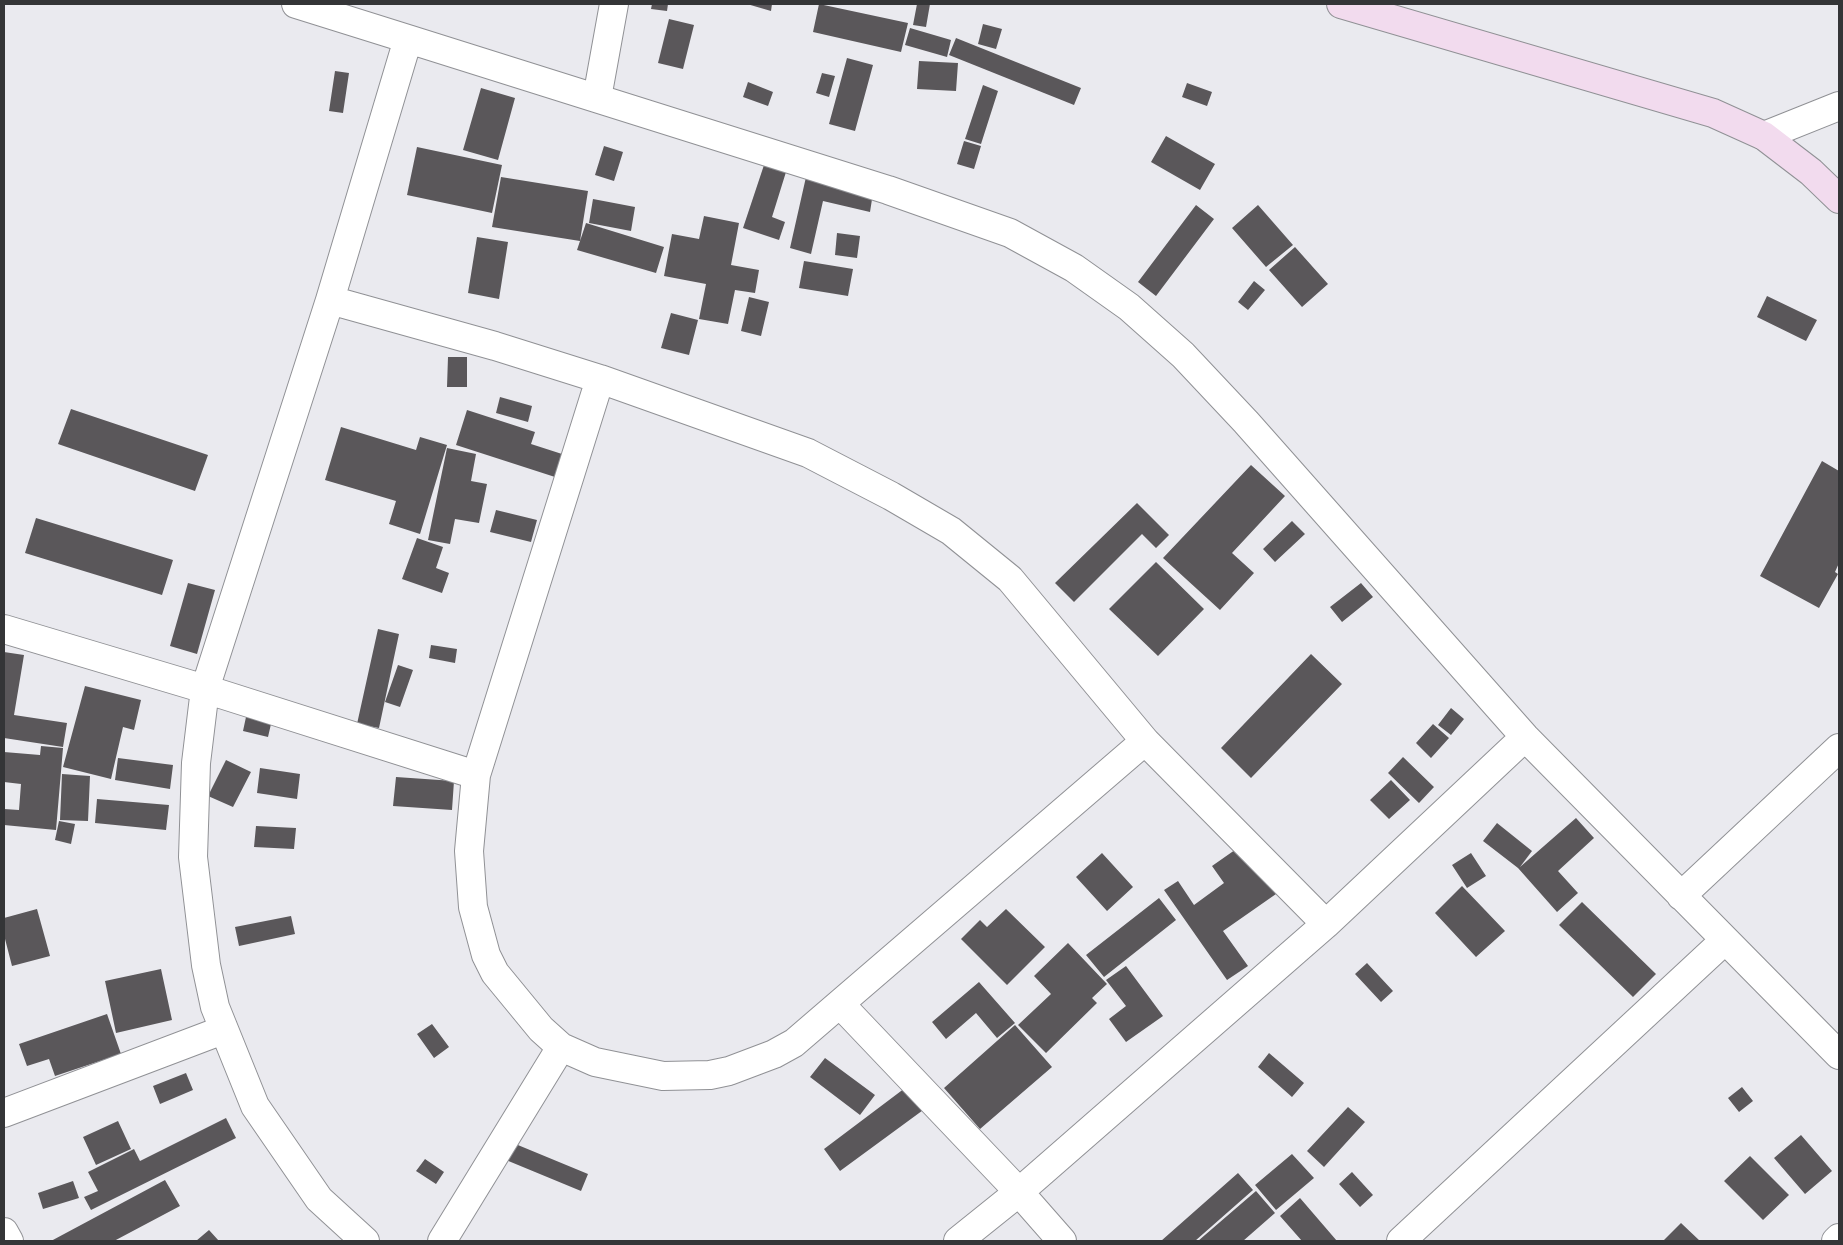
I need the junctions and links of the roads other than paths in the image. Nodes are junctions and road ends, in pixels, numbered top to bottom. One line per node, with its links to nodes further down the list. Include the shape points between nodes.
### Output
1 (296, 4): 4 (street)
2 (614, 4): 5 (street)
3 (1345, 4): 7 (main road, via 1713,113)
4 (408, 39): 5 (street); 9 (street)
5 (597, 98): 13 (street, via 888,190 1010,233 1074,268 1129,307 1190,362)
6 (1839, 106): 7 (street)
7 (1764, 136): 8 (main road, via 1811,172)
8 (1839, 199)
9 (330, 300): 10 (street); 12 (street)
10 (600, 379): 14 (street, via 808,453 951,532 1010,579); 16 (street)
11 (4, 629): 12 (street)
12 (205, 689): 16 (street); 21 (street, via 196,763 193,857 206,965)
13 (1524, 737): 17 (street); 18 (street)
14 (1145, 741): 18 (street); 20 (street)
15 (1839, 748): 17 (street)
16 (476, 775): 22 (street, via 469,851 473,906 486,955 495,974 541,1029)
17 (1681, 896): 19 (street)
18 (1326, 924): 25 (street)
19 (1725, 940): 23 (street); 33 (street)
20 (840, 1004): 22 (street, via 788,1046 755,1062 710,1075 663,1076 636,1072 595,1062); 25 (street)
21 (223, 1030): 24 (street); 29 (street, via 255,1106 284,1152 319,1199)
22 (561, 1047): 30 (street)
23 (1839, 1055)
24 (4, 1113)
25 (1019, 1192): 31 (street); 32 (street)
26 (4, 1232): 28 (street)
27 (1839, 1238): 34 (street)
28 (9, 1241)
29 (364, 1241)
30 (442, 1241)
31 (958, 1241)
32 (1062, 1241)
33 (1401, 1241)
34 (1836, 1241)

